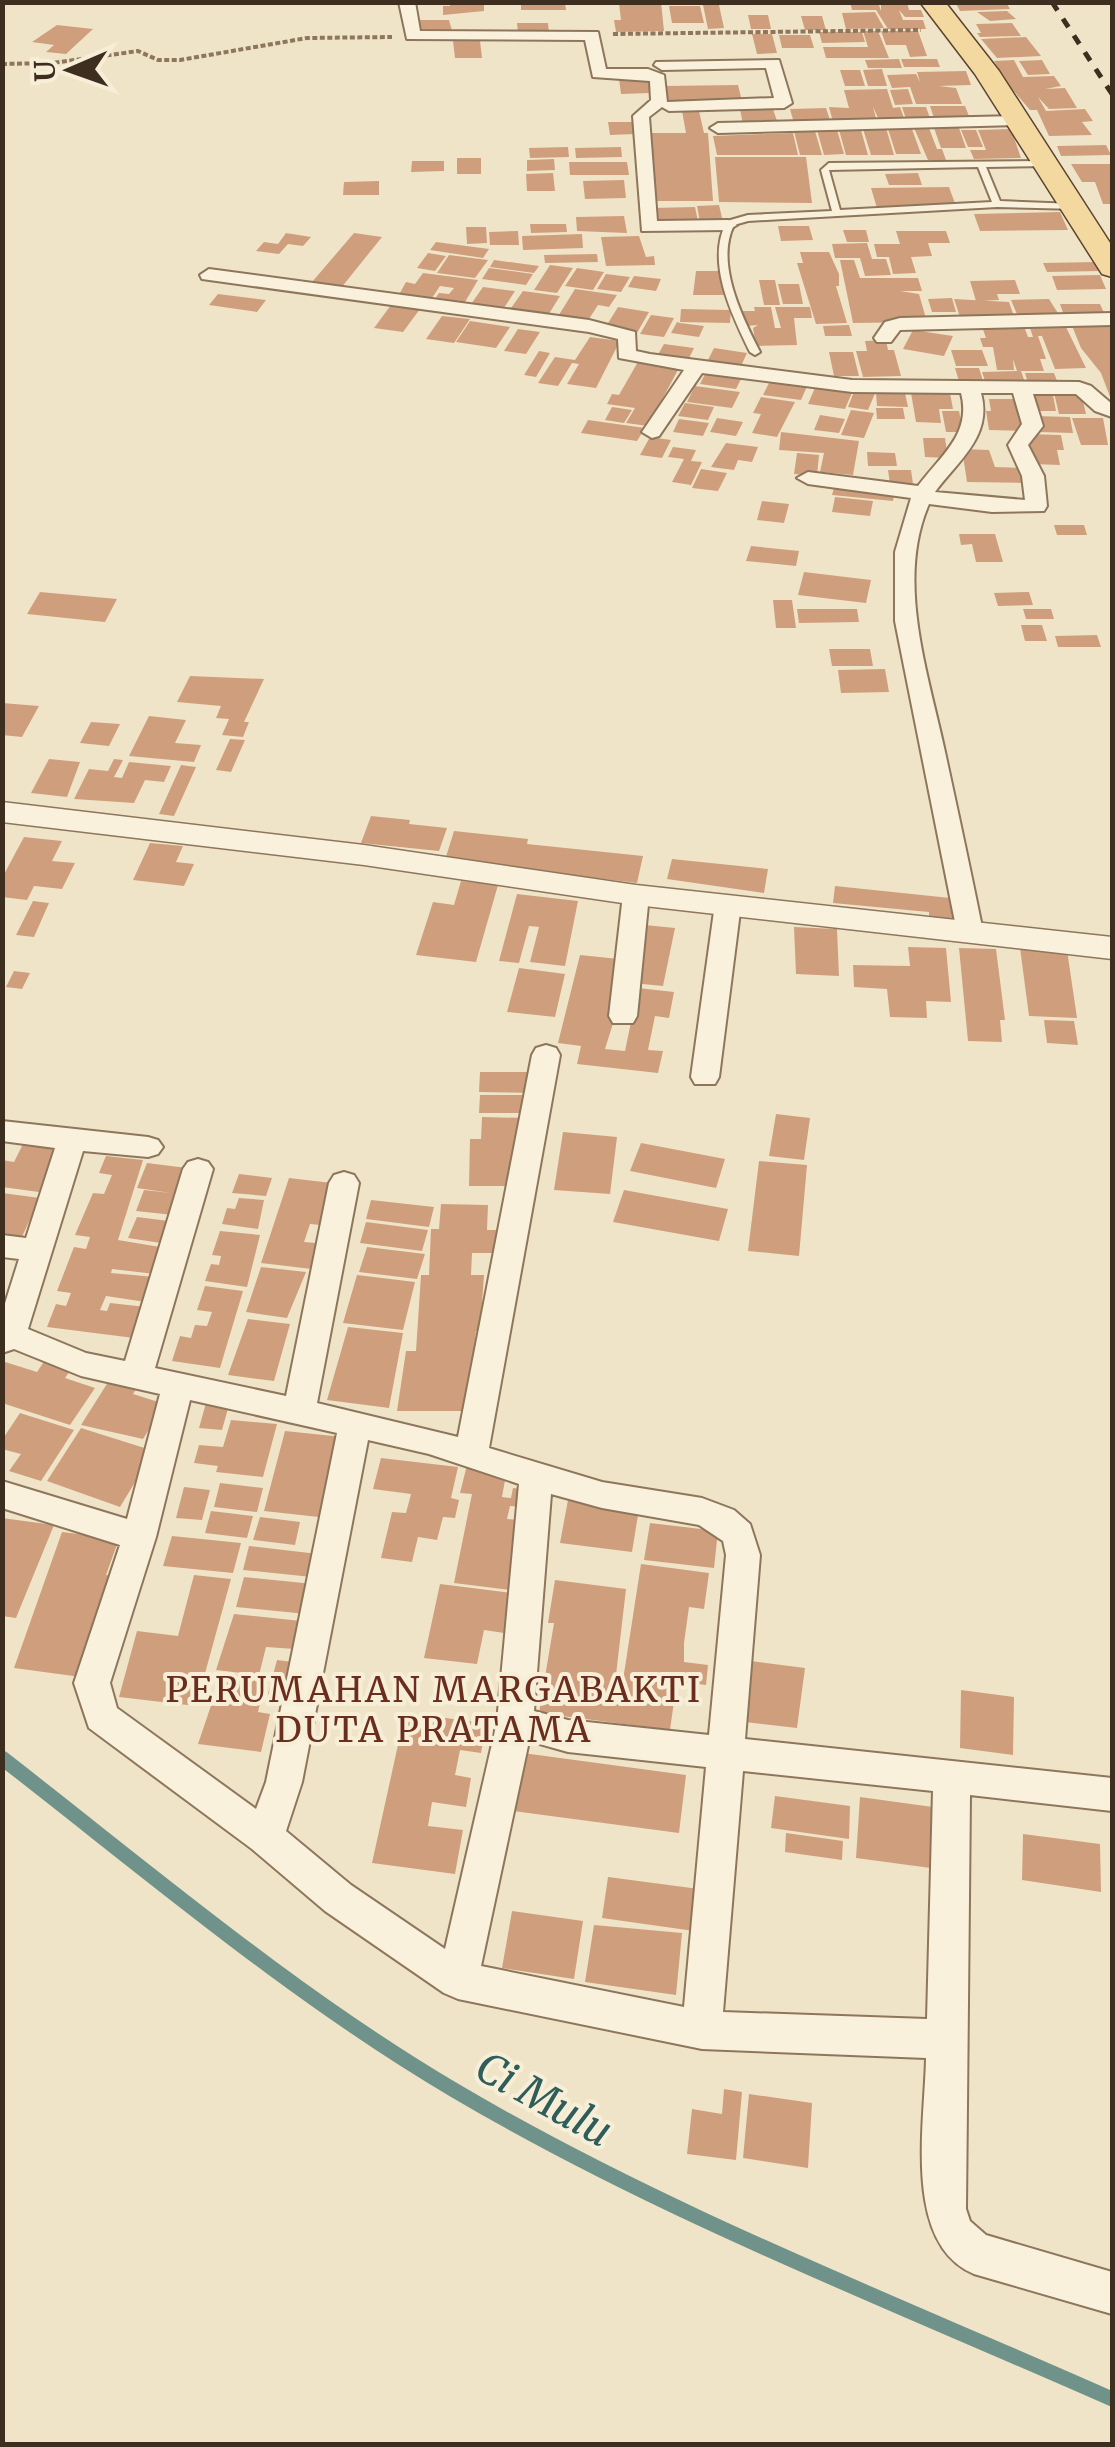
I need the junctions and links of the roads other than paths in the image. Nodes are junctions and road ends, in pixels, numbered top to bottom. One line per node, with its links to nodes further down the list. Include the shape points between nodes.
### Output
1 (407, 2): 14 (street, via 414,36 592,34 599,74 658,78 659,101 641,116 648,227)
2 (932, 2): 6 (main road)
3 (662, 65): 4 (street, via 773,63 784,103)
4 (776, 103): 5 (street); 7 (street)
5 (669, 106)
6 (1016, 120): 7 (street); 10 (main road)
7 (784, 126): 8 (street)
8 (718, 128)
9 (981, 164): 10 (lane); 11 (lane); 13 (lane, via 829,166 824,170)
10 (1045, 164): 12 (main road)
11 (997, 204): 12 (lane); 13 (lane)
12 (1075, 206): 15 (main road)
13 (837, 214): 14 (lane)
14 (728, 225): 19 (lane, via 721,242 724,263)
15 (1112, 268)
16 (210, 275): 20 (street, via 589,326 628,336 628,356)
17 (1112, 319): 18 (street, via 900,324)
18 (884, 338)
19 (755, 352)
20 (697, 365): 21 (street, via 852,386); 24 (street)
21 (970, 389): 22 (street); 26 (street, via 974,428)
22 (1022, 389): 23 (street, via 1083,389); 26 (street, via 1033,426 1018,446 1033,476 1036,506)
23 (1112, 411)
24 (652, 432)
25 (808, 478): 26 (street)
26 (922, 495): 30 (street, via 904,574 906,621)
27 (2, 812): 28 (street)
28 (636, 895): 29 (street); 32 (street)
29 (728, 904): 30 (street); 34 (street)
30 (970, 932): 31 (street)
31 (1112, 948)
32 (622, 1016)
33 (546, 1055): 47 (street)
34 (705, 1077)
35 (2, 1132): 36 (street)
36 (72, 1140): 37 (street); 41 (street)
37 (148, 1147)
38 (198, 1169): 43 (street)
39 (344, 1183): 45 (street)
40 (2, 1246): 41 (street)
41 (36, 1250): 42 (street)
42 (7, 1338): 43 (street)
43 (137, 1376): 44 (street)
44 (178, 1385): 45 (street); 50 (street)
45 (299, 1412): 46 (street)
46 (355, 1424): 47 (street); 55 (street, via 284,1782)
47 (471, 1455): 48 (street)
48 (536, 1477): 51 (street); 52 (street, via 702,1512 738,1534 743,1554)
49 (2, 1494): 50 (street)
50 (138, 1537): 55 (street, via 92,1683 96,1704 113,1726)
51 (515, 1722): 52 (street, via 568,1736); 56 (street)
52 (724, 1752): 53 (street); 57 (street)
53 (952, 1776): 54 (street); 58 (street)
54 (1112, 1794)
55 (265, 1837): 56 (street, via 338,1898)
56 (458, 1980): 57 (street)
57 (702, 2030): 58 (street)
58 (946, 2039): 59 (street, via 946,2209 954,2236 974,2252)
59 (1112, 2293)

